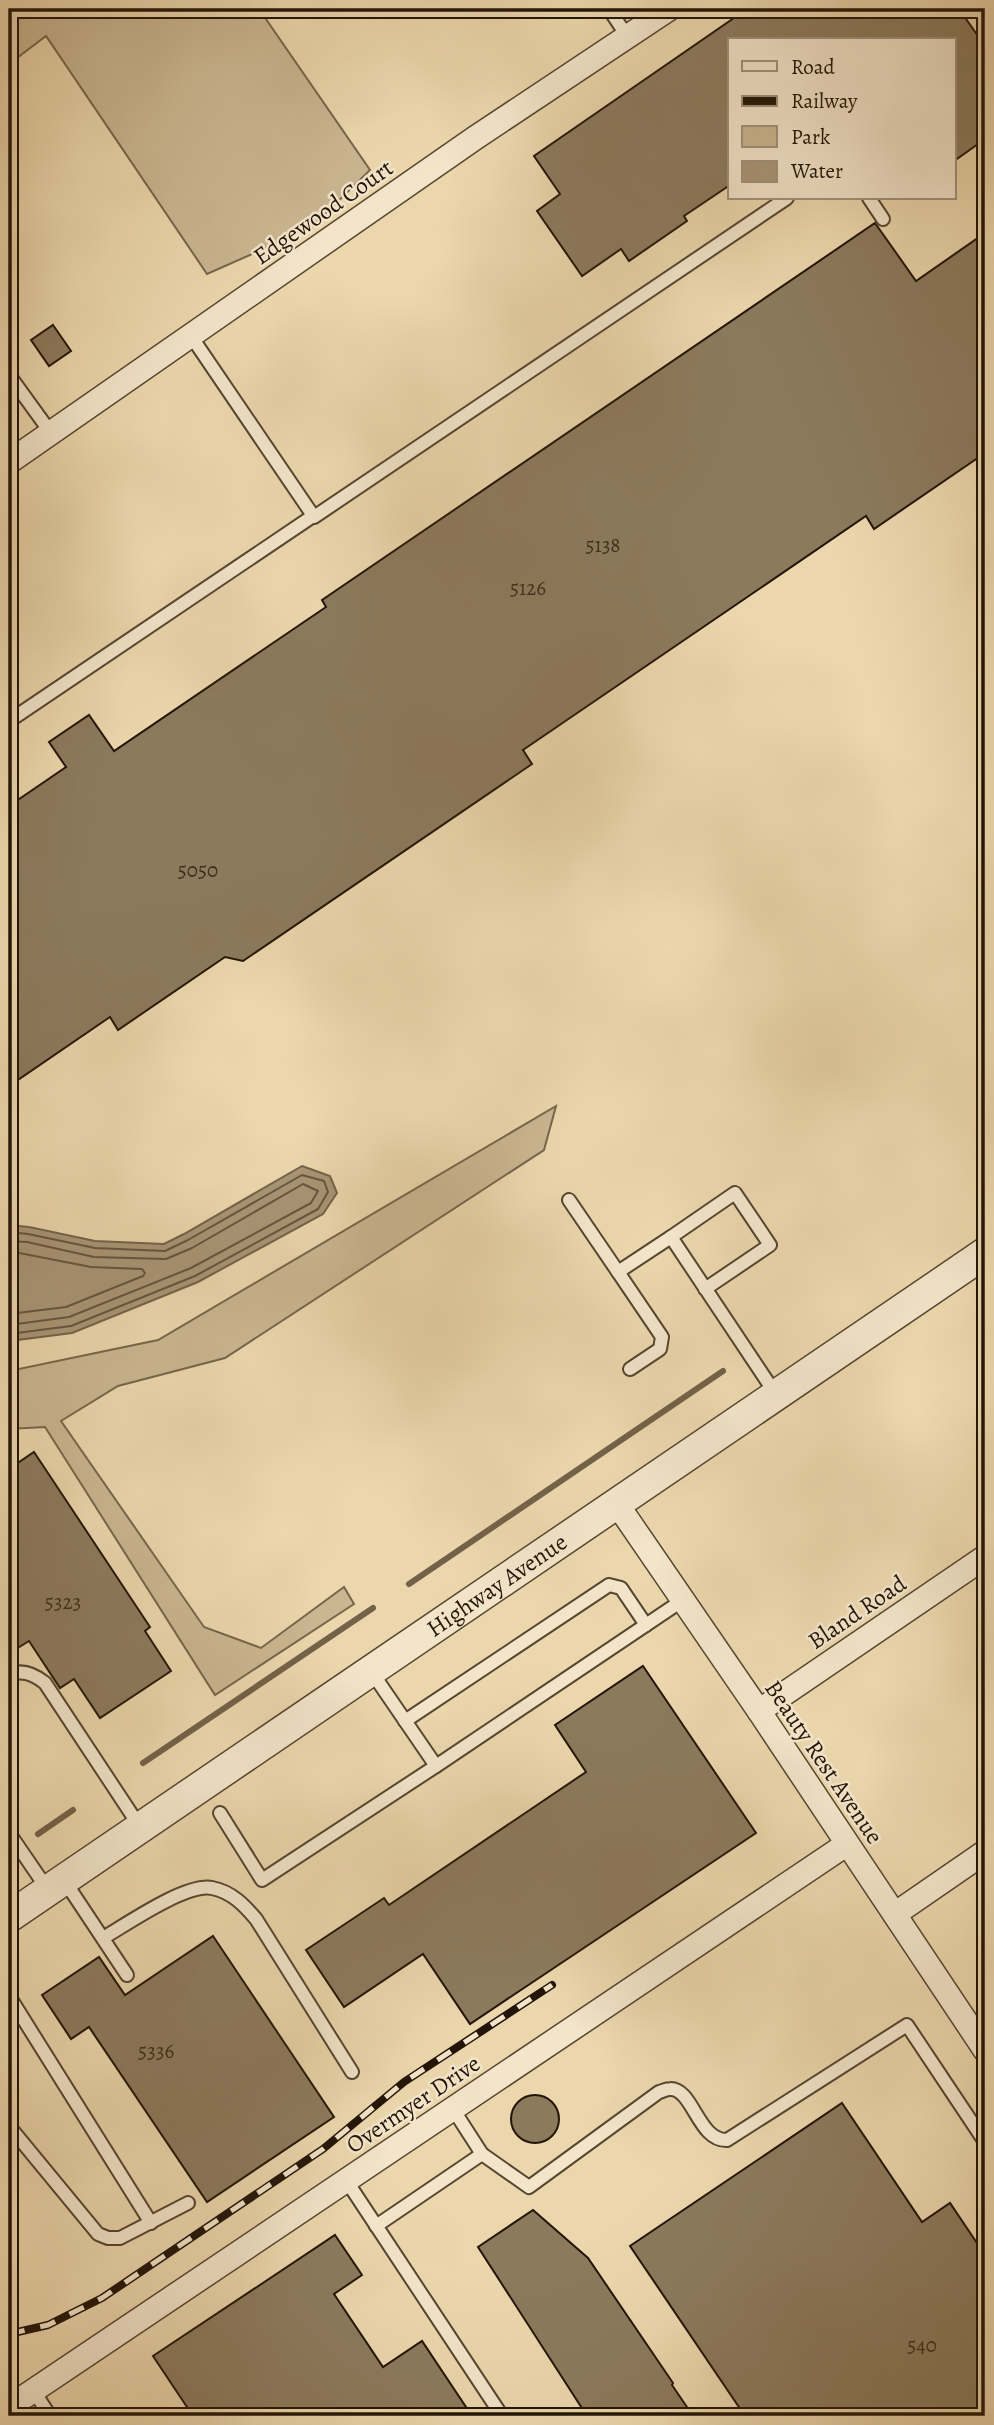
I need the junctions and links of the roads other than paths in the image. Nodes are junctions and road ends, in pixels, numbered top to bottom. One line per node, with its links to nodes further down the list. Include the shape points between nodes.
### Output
1 (609, 9): 3 (lane)
2 (669, 9): 3 (street, Edgewood Court)
3 (627, 36): 7 (street, Edgewood Court)
4 (784, 200): 11 (lane)
5 (870, 200): 6 (lane)
6 (883, 219)
7 (191, 335): 9 (street, Edgewood Court); 11 (lane)
8 (9, 375): 9 (lane)
9 (51, 433): 10 (street, Edgewood Court)
10 (9, 462)
11 (313, 516): 12 (lane)
12 (9, 721)
13 (569, 1200): 16 (lane)
14 (671, 1237): 16 (lane); 17 (lane); 17 (lane, via 735,1193 770,1245)
15 (985, 1253): 19 (street, Highway Avenue)
16 (618, 1272): 18 (lane, via 662,1337 660,1349)
17 (705, 1289): 19 (lane)
18 (630, 1369)
19 (777, 1396): 20 (street, Highway Avenue)
20 (617, 1504): 22 (street, Beauty Rest Avenue); 24 (street, Highway Avenue)
21 (985, 1557): 26 (street, Bland Road)
22 (683, 1600): 23 (lane); 26 (street, Beauty Rest Avenue)
23 (646, 1625): 27 (lane, via 621,1588 609,1585); 28 (lane)
24 (371, 1671): 27 (lane); 30 (street, Highway Avenue)
25 (9, 1675): 30 (lane, via 34,1674 45,1683)
26 (759, 1711): 32 (street, Beauty Rest Avenue)
27 (405, 1721): 28 (lane)
28 (436, 1766): 29 (lane, via 262,1880)
29 (220, 1814)
30 (140, 1828): 34 (street, Highway Avenue)
31 (9, 1833): 34 (lane)
32 (847, 1844): 35 (street, Beauty Rest Avenue); 42 (street, Overmyer Drive)
33 (985, 1852): 35 (street)
34 (56, 1885): 36 (street, Highway Avenue); 37 (lane)
35 (895, 1914): 40 (street, Beauty Rest Avenue)
36 (9, 1917)
37 (103, 1938): 38 (lane); 41 (lane, via 183,1893 210,1887 242,1902)
38 (127, 1975)
39 (9, 1996): 48 (lane)
40 (985, 2050)
41 (352, 2072)
42 (453, 2109): 45 (lane); 46 (street, Overmyer Drive)
43 (9, 2126): 48 (lane, via 98,2234 120,2238)
44 (985, 2142): 45 (lane, via 907,2025 727,2140 719,2141 709,2133 681,2092 672,2088 659,2092 529,2187)
45 (482, 2154): 49 (lane)
46 (346, 2180): 49 (lane); 50 (street, Overmyer Drive)
47 (188, 2203): 48 (lane)
48 (151, 2223)
49 (376, 2226): 53 (lane)
50 (33, 2390): 51 (street, Overmyer Drive); 52 (lane)
51 (9, 2407)
52 (50, 2416)
53 (502, 2416)

